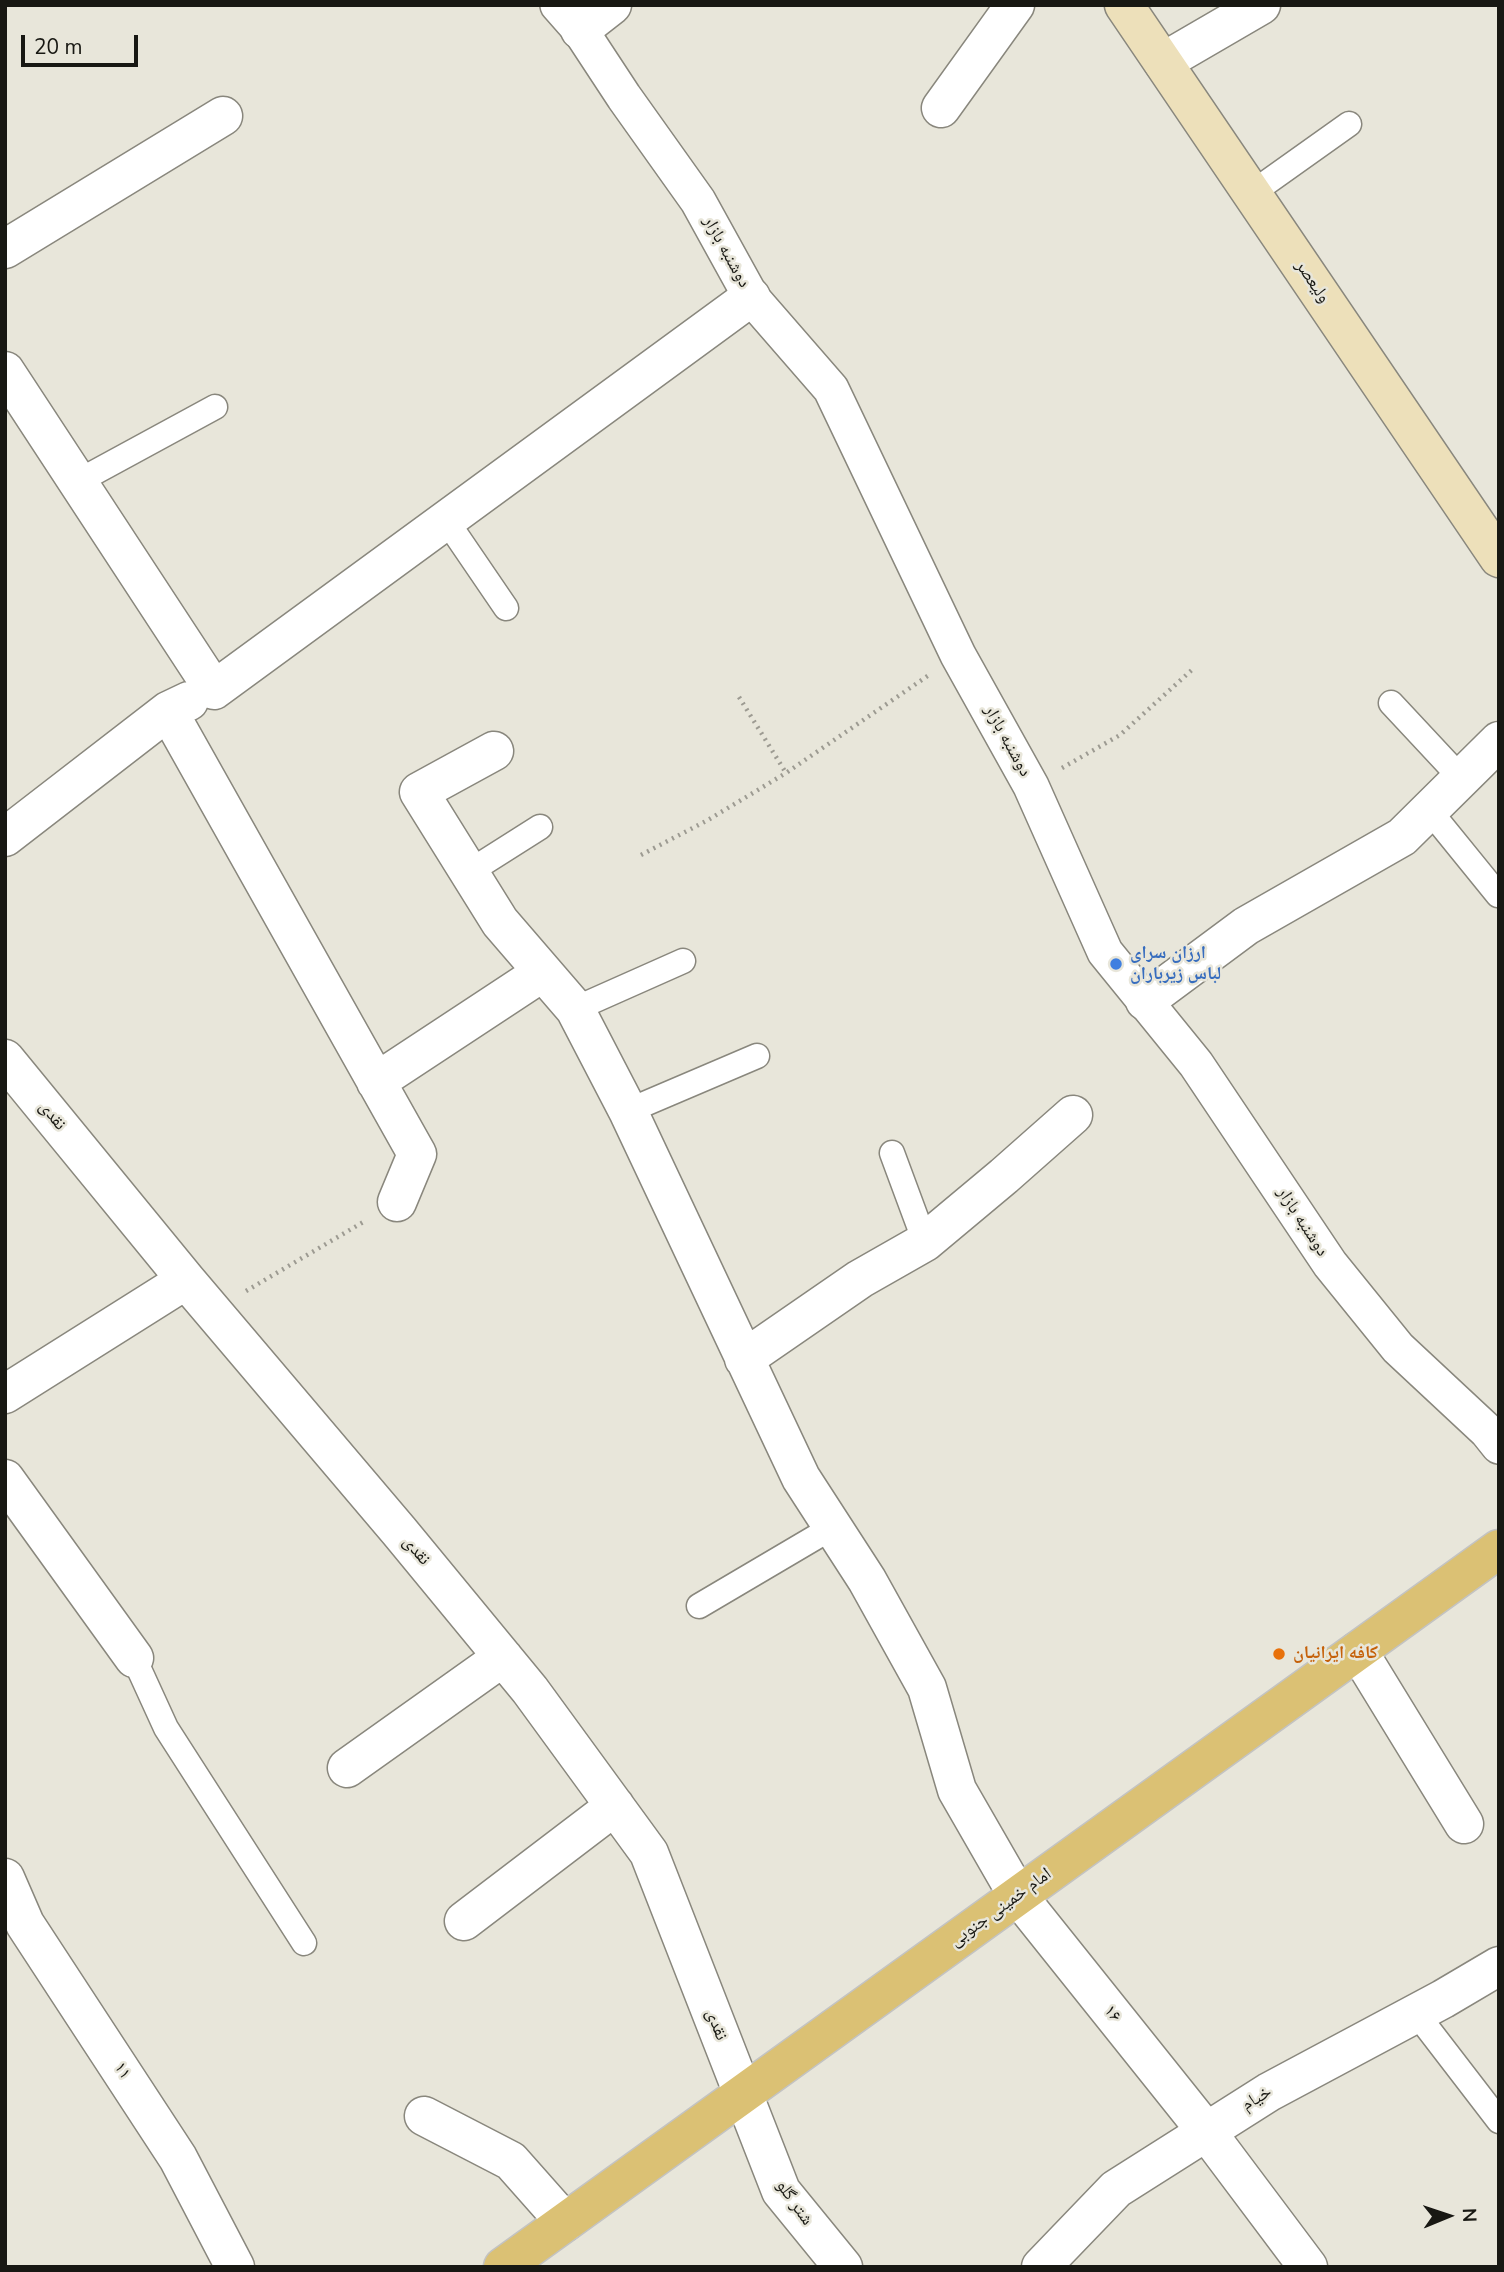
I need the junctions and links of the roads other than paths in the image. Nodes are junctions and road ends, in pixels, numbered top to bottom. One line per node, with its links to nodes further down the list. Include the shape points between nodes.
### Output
1 (612, 5): 5 (street)
2 (1015, 5): 7 (street)
3 (1124, 5): 6 (main road, ولیعصر)
4 (1261, 5): 6 (street)
5 (569, 18): 12 (street, دوشنبه بازار, via 698,201)
6 (1163, 62): 10 (main road, ولیعصر)
7 (941, 108)
8 (223, 116): 11 (street)
9 (1349, 124): 10 (lane)
10 (1252, 193): 17 (main road, ولیعصر)
11 (5, 249)
12 (751, 297): 16 (street); 32 (street, دوشنبه بازار, via 831,389 958,655 1031,786 1105,952)
13 (5, 372): 15 (street)
14 (215, 407): 15 (lane)
15 (77, 482): 19 (street)
16 (446, 520): 18 (lane); 19 (street)
17 (1499, 558)
18 (506, 608)
19 (214, 690): 21 (street)
20 (1391, 703): 24 (lane)
21 (168, 711): 27 (street); 36 (street)
22 (1499, 741): 24 (street)
23 (494, 751): 28 (street, ۱۶, via 419,792)
24 (1461, 778): 25 (street)
25 (1429, 810): 29 (lane); 32 (street, via 1402,837 1246,926)
26 (540, 827): 28 (lane)
27 (5, 837)
28 (469, 872): 31 (street, ۱۶, via 500,922)
29 (1498, 895)
30 (683, 961): 33 (lane)
31 (543, 972): 33 (street, ۱۶); 36 (street)
32 (1144, 1001): 45 (street, دوشنبه بازار, via 1196,1064 1330,1264 1398,1348)
33 (575, 1009): 37 (street, ۱۶)
34 (757, 1056): 37 (lane)
35 (5, 1059): 42 (street, نقدی)
36 (376, 1082): 40 (street, via 417,1154)
37 (628, 1111): 43 (street, ۱۶)
38 (1073, 1115): 41 (street)
39 (892, 1153): 41 (lane)
40 (397, 1202)
41 (925, 1242): 43 (street, via 860,1279)
42 (186, 1280): 44 (street); 51 (street, نقدی)
43 (744, 1359): 47 (street, ۱۶, via 802,1478)
44 (5, 1394)
45 (1499, 1446)
46 (5, 1479): 52 (street)
47 (833, 1527): 49 (lane); 57 (street, ۱۶, via 927,1688 957,1790)
48 (1499, 1549): 50 (main road, امام خمینی جنوبی)
49 (699, 1606)
50 (1357, 1651): 55 (street); 57 (main road, امام خمینی جنوبی)
51 (503, 1657): 53 (street); 54 (street, نقدی)
52 (134, 1658): 59 (lane, via 166,1728)
53 (346, 1768)
54 (615, 1806): 58 (street); 62 (street, نقدی, via 649,1853)
55 (1464, 1824)
56 (8, 1890): 67 (street, ۱۱, via 25,1924 178,2158)
57 (1017, 1896): 62 (main road, امام خمینی جنوبی); 65 (street, ۱۶)
58 (464, 1921)
59 (304, 1943)
60 (1499, 1966): 61 (street, خیام)
61 (1416, 2013): 64 (lane); 65 (street, خیام)
62 (743, 2094): 66 (main road, امام خمینی جنوبی); 70 (street, شتر گلو, via 781,2191)
63 (424, 2116): 66 (street, via 511,2161)
64 (1499, 2121)
65 (1206, 2131): 68 (street, خیام, via 1116,2189); 71 (street, ۱۶)
66 (565, 2222): 69 (main road, امام خمینی جنوبی)
67 (223, 2262)
68 (1044, 2265)
69 (503, 2267)
70 (843, 2267)
71 (1308, 2267)

